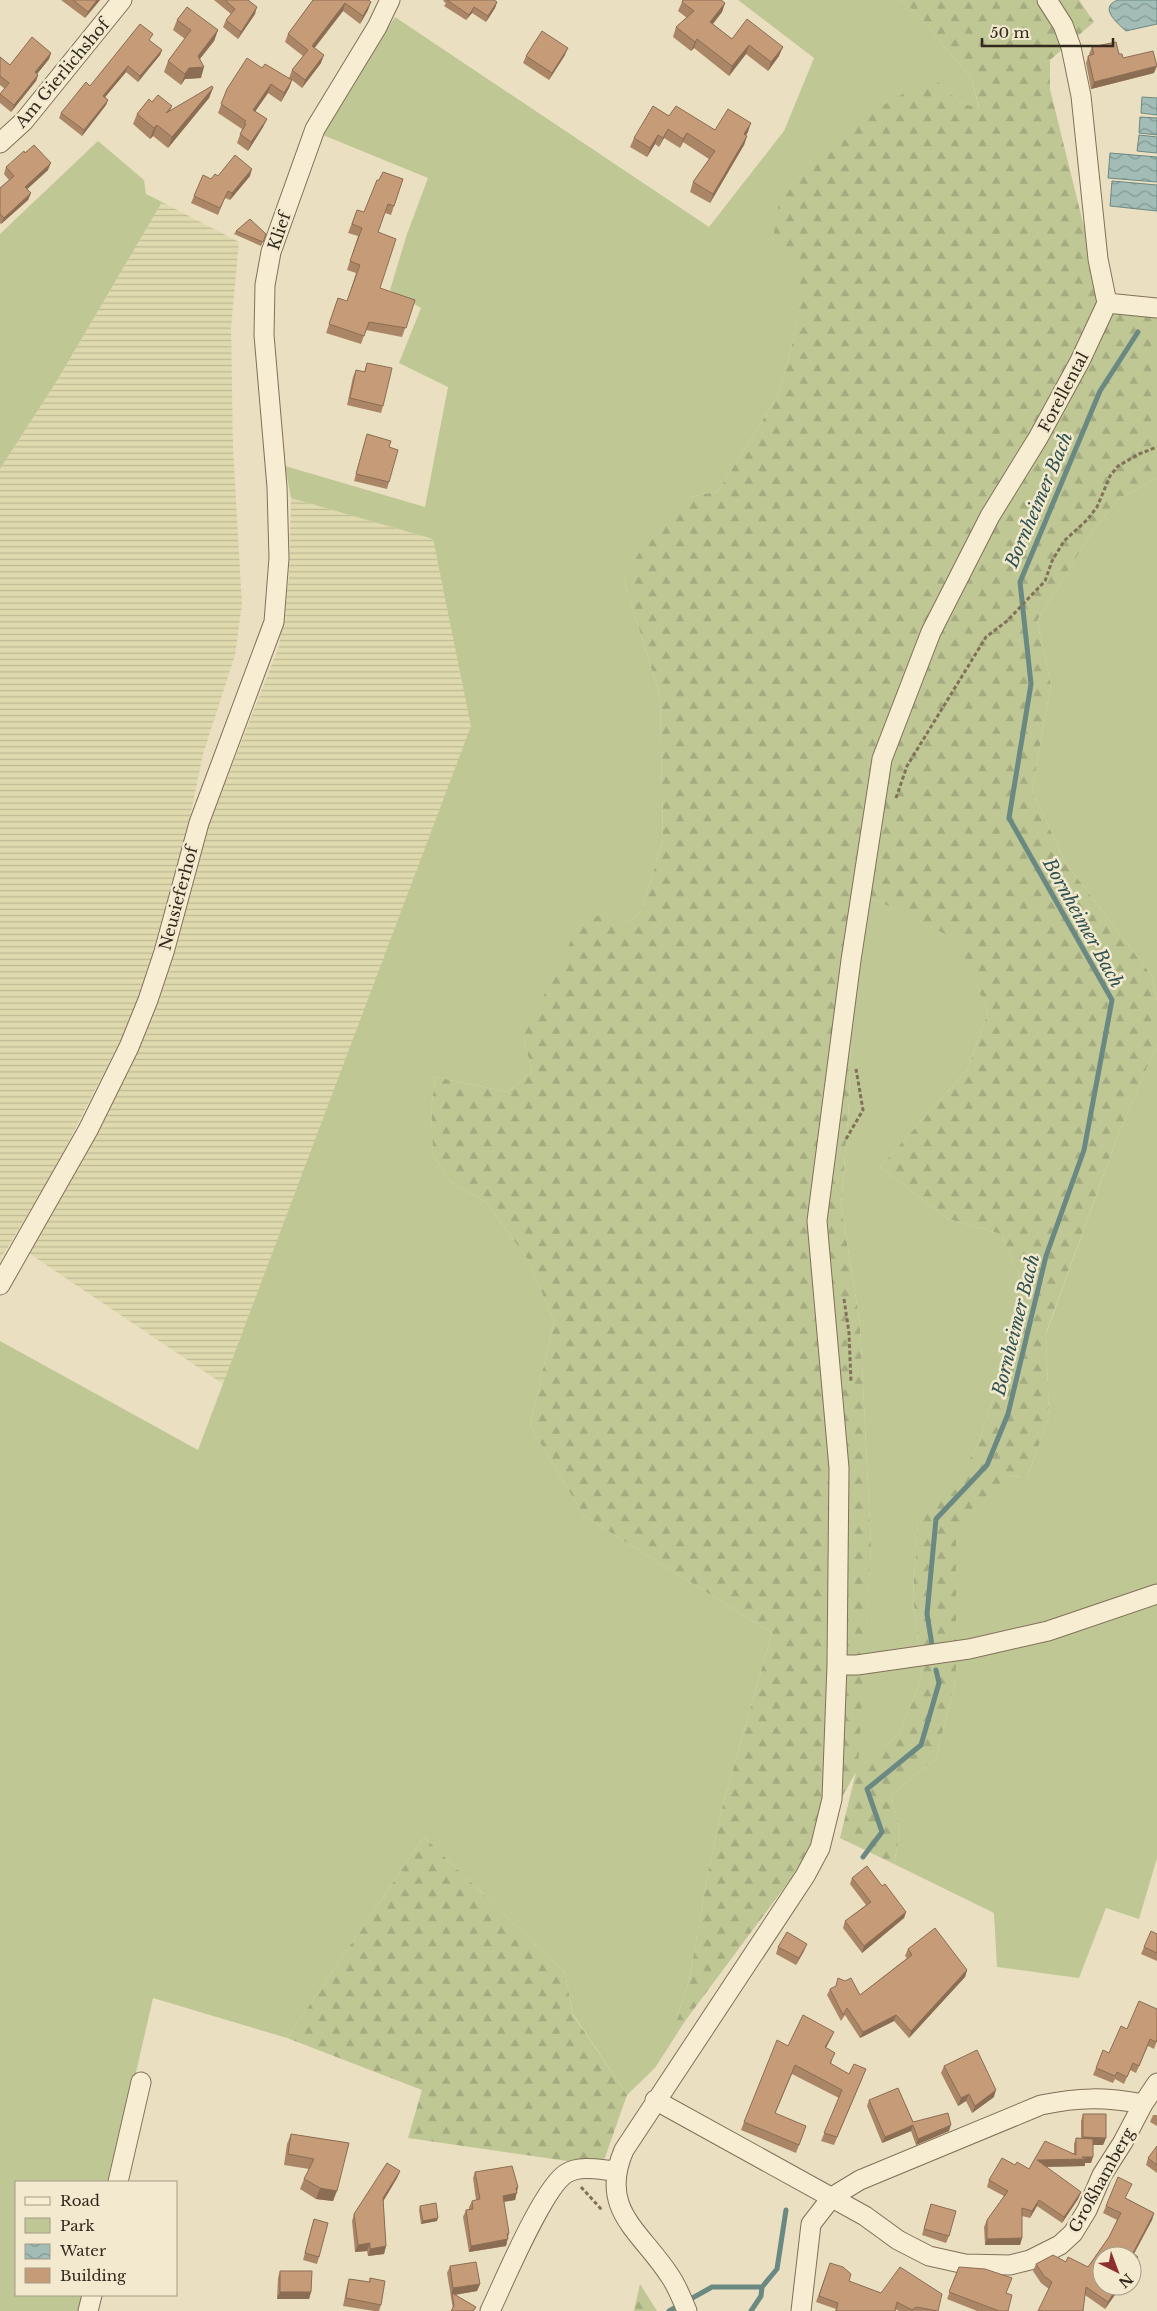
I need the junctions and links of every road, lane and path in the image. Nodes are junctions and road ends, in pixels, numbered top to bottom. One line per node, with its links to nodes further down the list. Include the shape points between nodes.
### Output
1 (122, 0): 4 (street, Am Gierlichshof, via 24,121)
2 (390, 0): 8 (street, Klief, via 377,28 315,129 271,252 265,284 264,336)
3 (1047, 0): 5 (street, via 1066,32 1081,96 1098,259)
4 (0, 143)
5 (1106, 303): 6 (street); 16 (street, Forellental, via 1080,361 990,516 931,632 882,759 851,960 817,1221 839,1468)
6 (1157, 308)
7 (1157, 446): 9 (path, via 1118,466 1110,476 1097,507 1064,542 1035,594 986,637 907,766)
8 (277, 486): 12 (street, Neusieferhof, via 279,558 274,622 199,823 148,1000 88,1130)
9 (894, 802)
10 (854, 1062): 11 (path, via 864,1110)
11 (842, 1146)
12 (0, 1285)
13 (843, 1294): 14 (path)
14 (852, 1389)
15 (1157, 1594): 16 (street, via 1048,1631 969,1649)
16 (838, 1665): 19 (street, Forellental, via 832,1799 820,1848 780,1916)
17 (141, 2082): 23 (street)
18 (1157, 2083): 20 (street, Großhamberg)
19 (655, 2100): 21 (street, Forellental, via 624,2150); 24 (street, Großhamberg)
20 (1143, 2104): 24 (street, via 1109,2097 1041,2105 860,2180); 24 (street, Großhamberg, via 1102,2174 1073,2233 1060,2246 1030,2260 1010,2265 965,2264 929,2256)
21 (616, 2171): 22 (street, via 581,2169); 29 (street, via 615,2194 623,2216 671,2276)
22 (568, 2172): 25 (path); 28 (street, via 559,2178 542,2203)
23 (118, 2181)
24 (832, 2197): 30 (street, via 811,2224)
25 (607, 2215)
26 (92, 2296): 27 (street)
27 (88, 2311)
28 (490, 2311)
29 (687, 2311)
30 (801, 2311)

